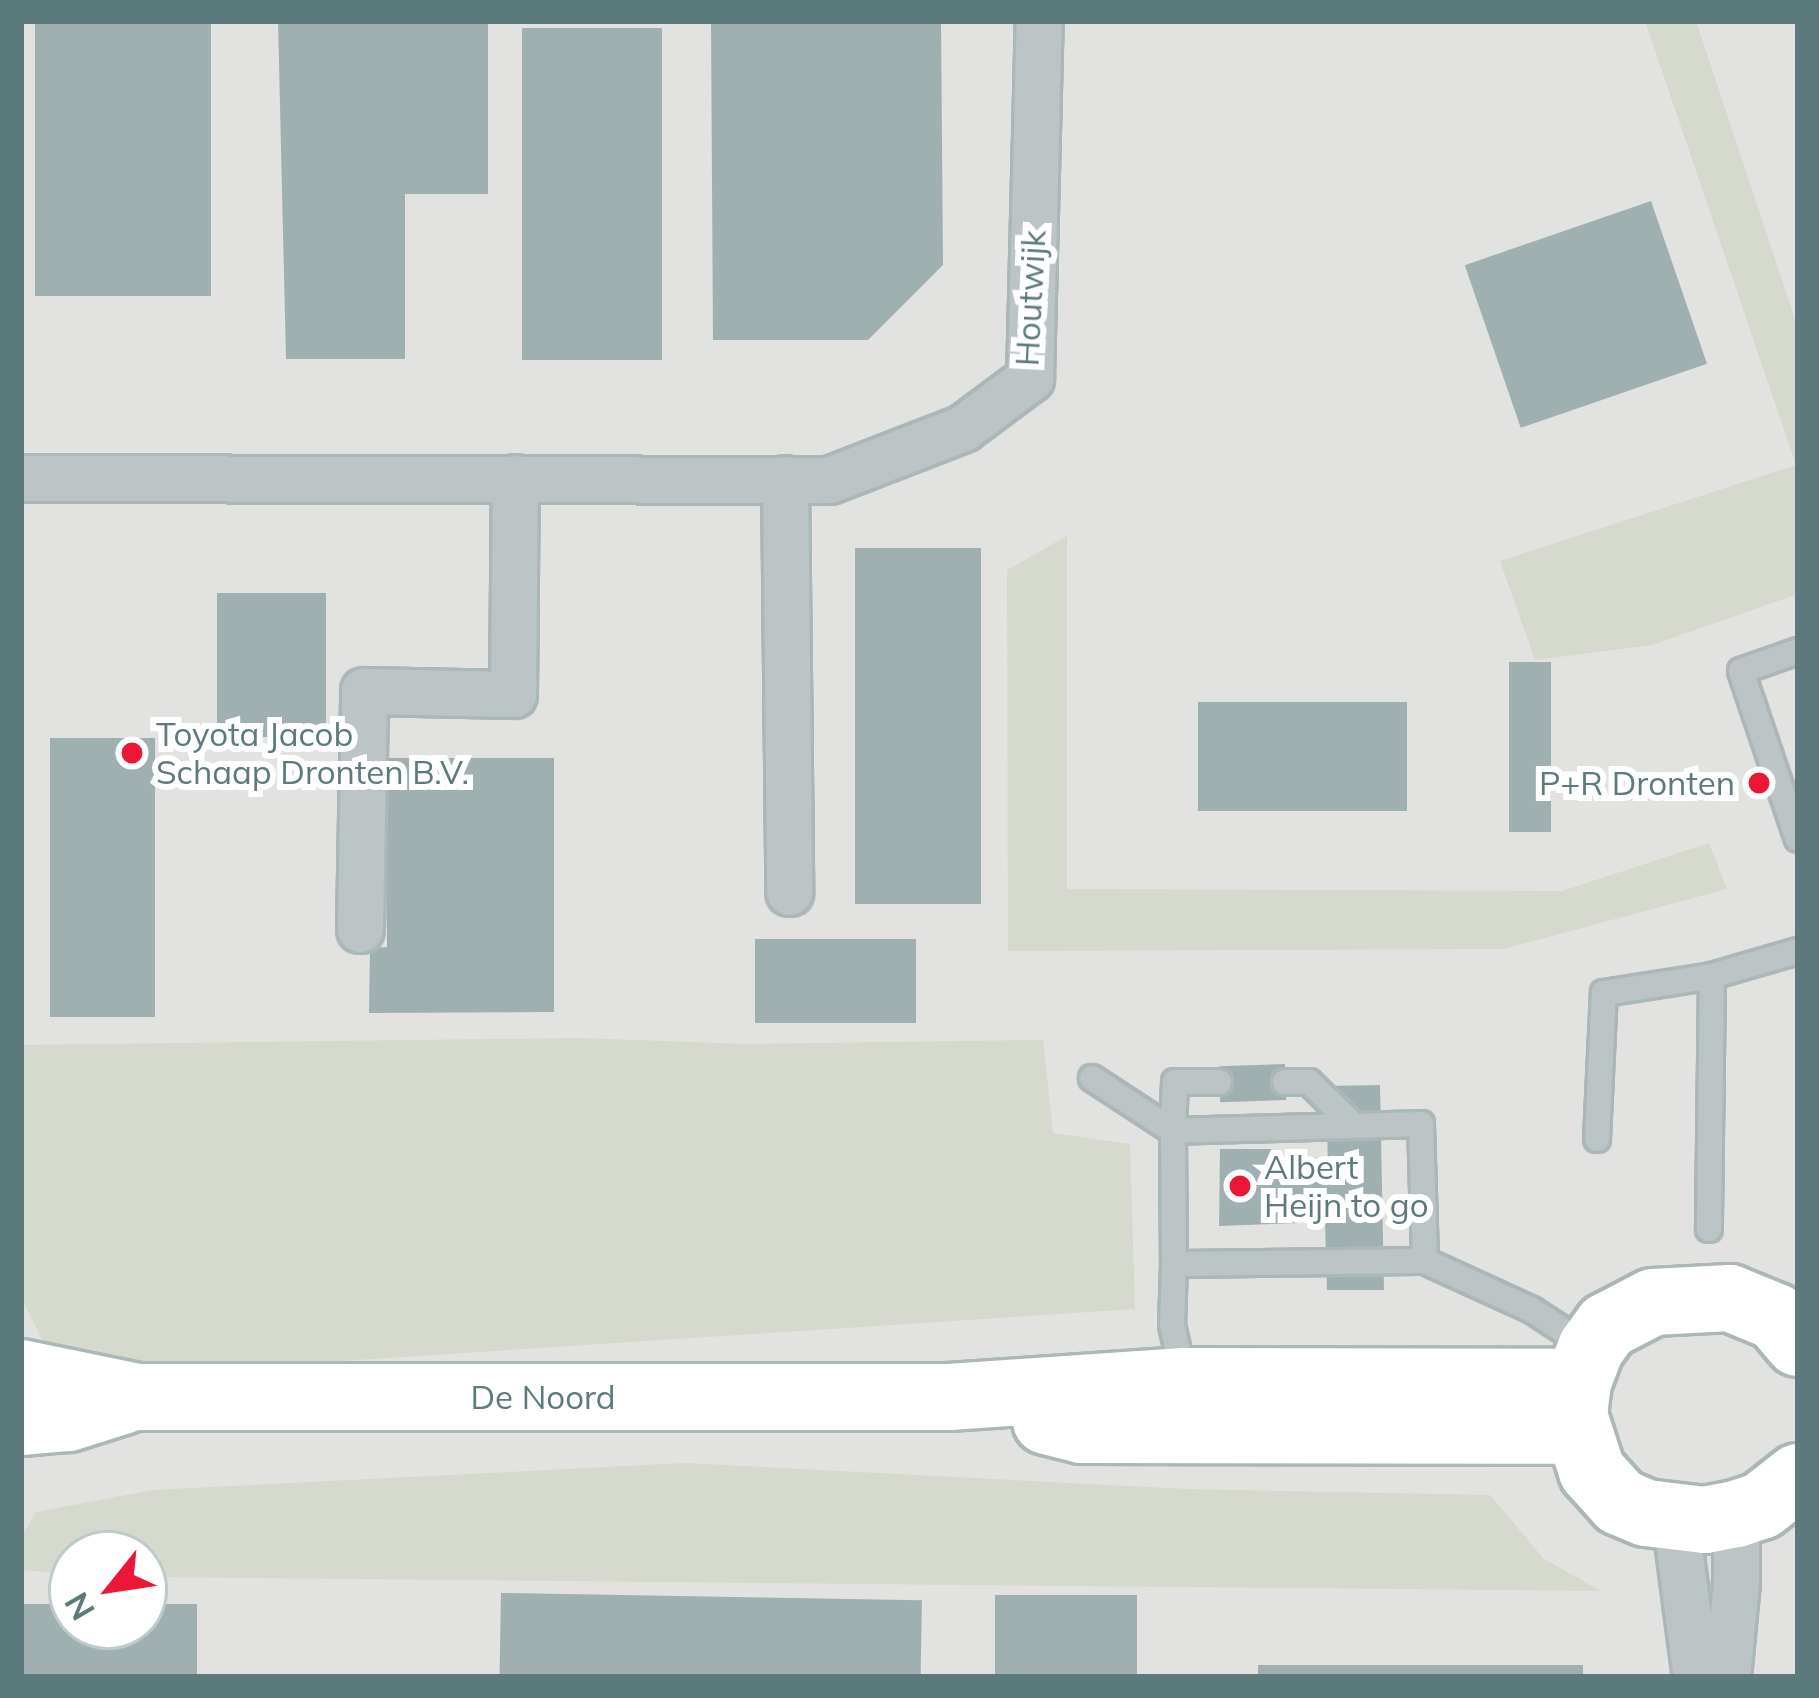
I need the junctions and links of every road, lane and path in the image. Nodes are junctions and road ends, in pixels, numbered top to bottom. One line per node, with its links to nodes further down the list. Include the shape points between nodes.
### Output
1 (1039, 21): 4 (street, Houtwijk, via 1030,378 963,428 829,480)
2 (21, 478): 3 (street, Houtwijk)
3 (515, 478): 4 (street, Houtwijk); 8 (street, via 513,694 364,691)
4 (785, 479): 7 (street)
5 (1798, 651): 6 (lane, via 1742,671)
6 (1798, 839)
7 (789, 892)
8 (360, 929)
9 (1798, 951): 10 (lane)
10 (1712, 976): 16 (lane, via 1604,993); 17 (lane)
11 (1092, 1078): 15 (lane)
12 (1219, 1082): 15 (lane, via 1175,1082)
13 (1285, 1082): 14 (lane, via 1309,1082)
14 (1354, 1126): 15 (lane); 18 (lane, via 1421,1124)
15 (1173, 1131): 19 (lane)
16 (1597, 1139)
17 (1709, 1229)
18 (1425, 1261): 19 (lane); 22 (lane, via 1532,1310)
19 (1174, 1264): 24 (lane, via 1172,1325)
20 (1798, 1343): 22 (main road, via 1776,1316 1730,1298 1653,1302 1607,1326)
21 (21, 1373): 23 (main road, De Noord)
22 (1582, 1387): 24 (main road, De Noord); 27 (main road, via 1604,1488 1646,1513)
23 (137, 1396): 24 (main road, De Noord, via 949,1397); 25 (main road, De Noord, via 68,1418)
24 (1202, 1406)
25 (21, 1422)
26 (1798, 1477): 27 (main road, via 1761,1506)
27 (1705, 1516): 28 (street); 29 (street, via 1736,1582)
28 (1696, 1677)
29 (1727, 1677)

